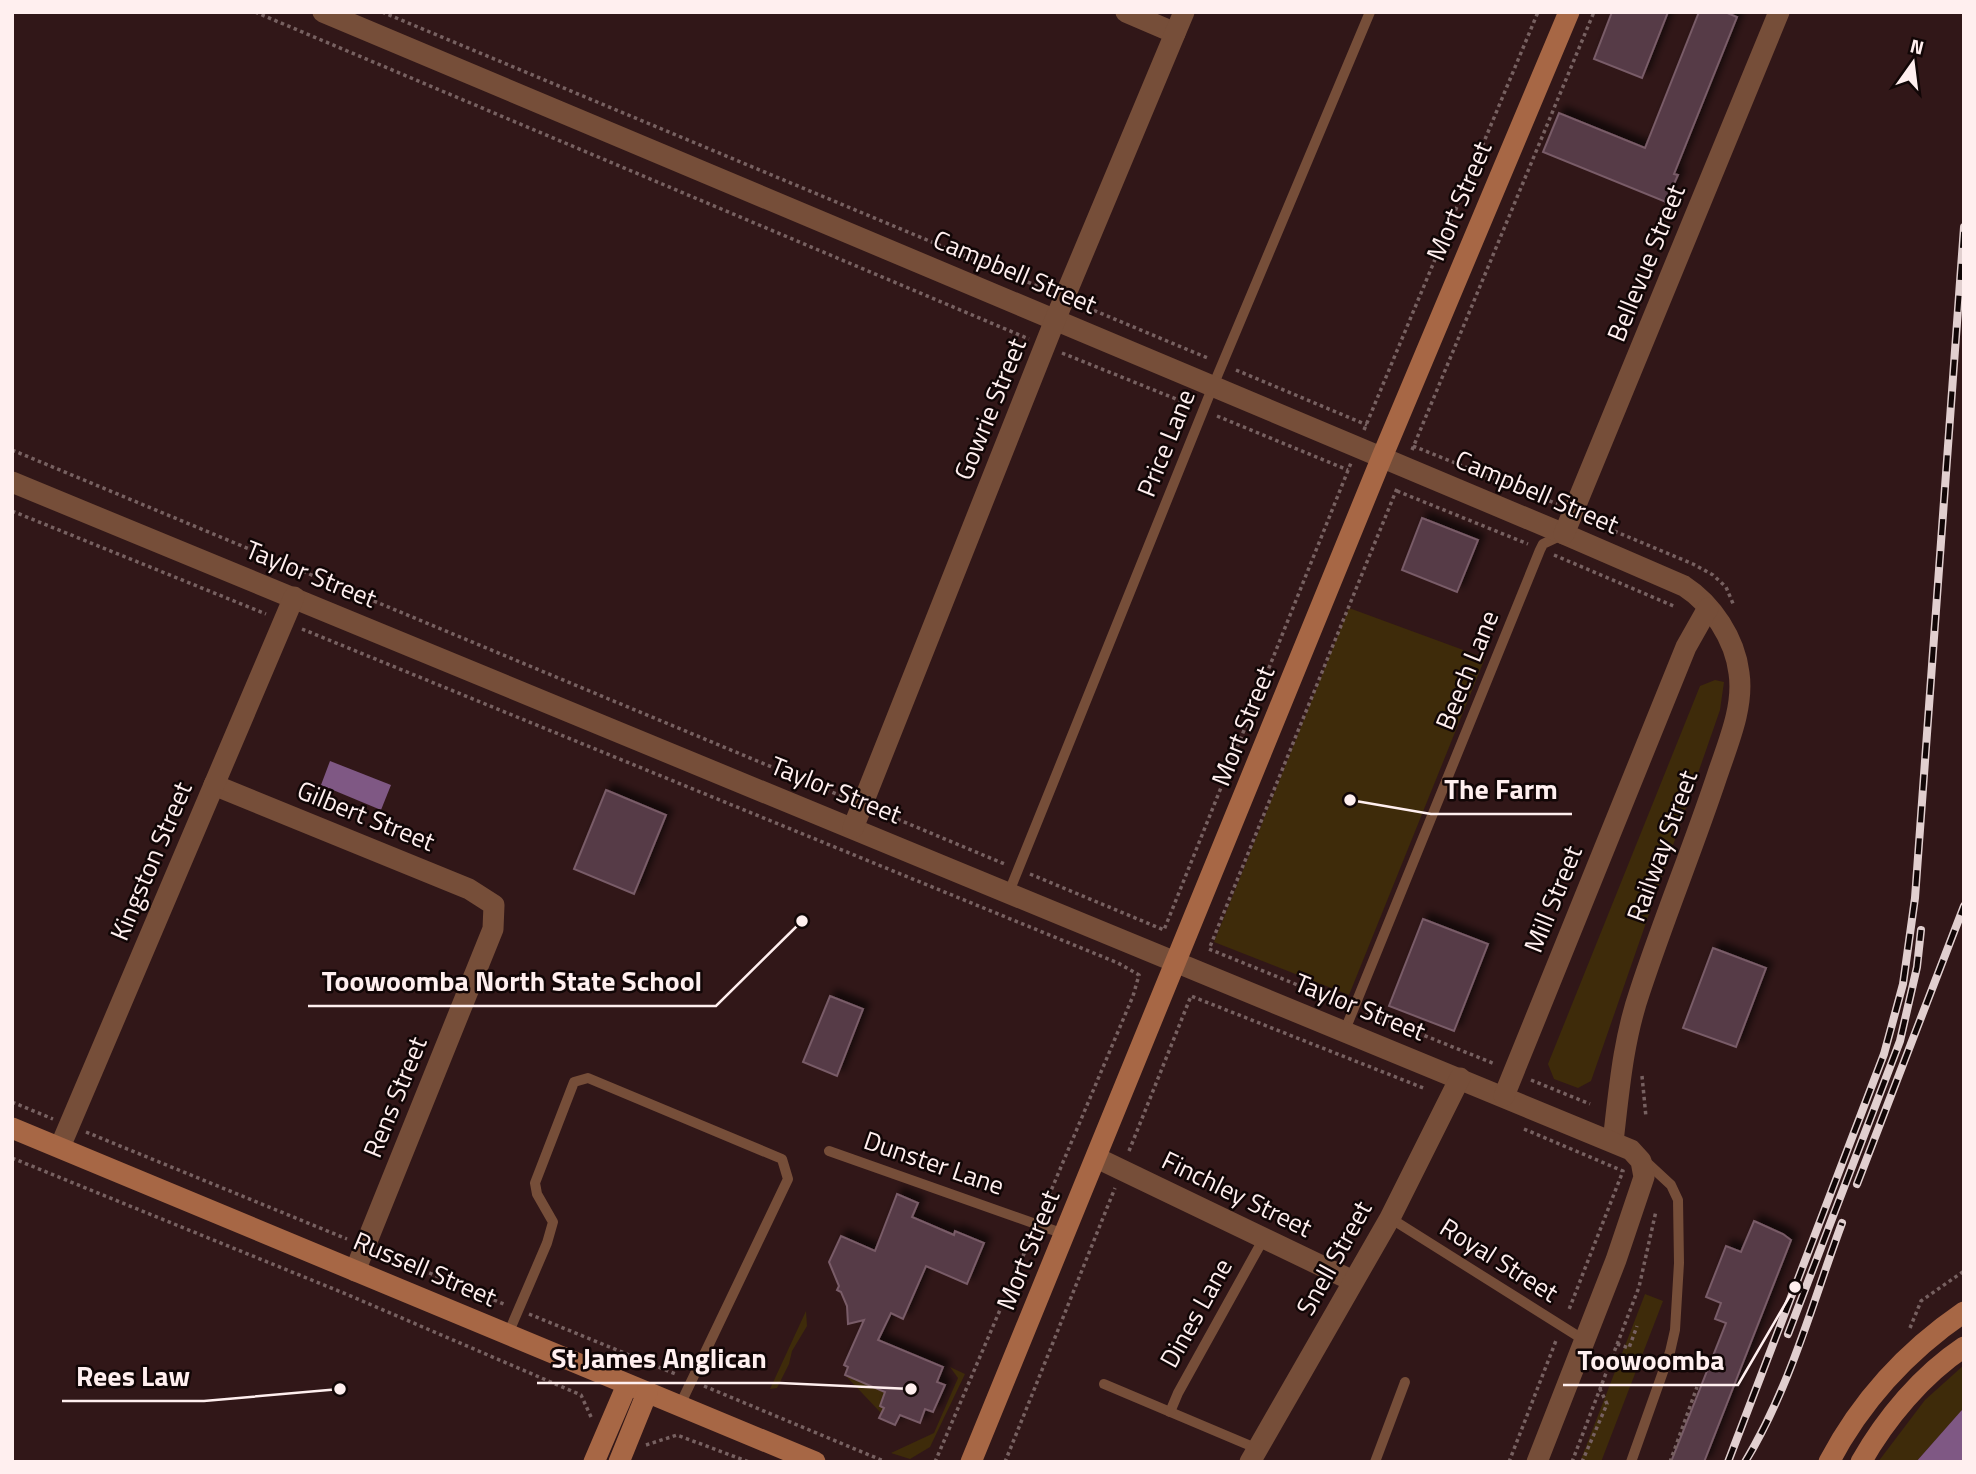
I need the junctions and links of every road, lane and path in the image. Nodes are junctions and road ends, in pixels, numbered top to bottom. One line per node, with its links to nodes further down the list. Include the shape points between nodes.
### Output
1 (256, 12): 14 (path)
2 (323, 12): 13 (street, Campbell Street)
3 (382, 12): 12 (path)
4 (1126, 12): 11 (street)
5 (1184, 12): 11 (street, Gowrie Street)
6 (1370, 12): 15 (lane, Price Lane)
7 (1538, 12): 18 (path)
8 (1569, 12): 21 (street, Mort Street)
9 (1594, 12): 22 (path)
10 (1779, 12): 26 (street, Bellevue Street)
11 (1175, 33): 12 (street, Gowrie Street)
12 (1065, 298): 13 (street, Gowrie Street); 15 (path)
13 (1055, 320): 14 (street, Gowrie Street); 16 (street, Campbell Street)
14 (1045, 346): 17 (path); 32 (street, Gowrie Street)
15 (1222, 364): 16 (lane, Price Lane); 18 (path)
16 (1213, 386): 17 (lane, Price Lane); 19 (street, Campbell Street)
17 (1203, 410): 23 (path); 34 (lane, Price Lane)
18 (1367, 425): 19 (path)
19 (1357, 447): 21 (street, Campbell Street); 23 (path)
20 (12, 450): 32 (path)
21 (1382, 457): 22 (street, Campbell Street); 37 (street, Mort Street)
22 (1406, 467): 26 (street, Campbell Street); 38 (path, via 1209,949)
23 (1348, 470): 34 (path, via 1164,930)
24 (14, 489): 28 (street, Taylor Street)
25 (12, 511): 30 (path)
26 (1564, 534): 27 (street, Campbell Street); 38 (lane, Beech Lane, via 1540,550)
27 (1684, 586): 29 (street, Railway Street)
28 (294, 597): 30 (street, Kingston Street); 33 (street, Taylor Street)
29 (1708, 608): 40 (street, Mill Street, via 1686,647); 49 (street, Railway Street, via 1723,626 1740,673 1737,712 1639,993 1625,1048)
30 (284, 622): 31 (street, Kingston Street); 59 (path, via 1139,975)
31 (214, 785): 36 (street, Gilbert Street, via 469,889); 46 (street, Kingston Street)
32 (862, 805): 33 (street, Gowrie Street); 34 (path)
33 (853, 828): 35 (street, Taylor Street)
34 (1018, 870): 35 (lane, Price Lane)
35 (1009, 892): 37 (street, Taylor Street)
36 (494, 905): 62 (street, Rens Street, via 493,929)
37 (1177, 962): 39 (street, Taylor Street); 54 (street, Mort Street)
38 (1354, 1007): 39 (lane, Beech Lane); 40 (path)
39 (1345, 1030): 41 (street, Taylor Street)
40 (1513, 1072): 42 (street, Mill Street); 45 (path)
41 (1460, 1078): 42 (street, Taylor Street); 43 (street, Snell Street)
42 (1504, 1097): 49 (street, Taylor Street)
43 (1450, 1098): 55 (path, via 1191,996); 58 (street, Snell Street)
44 (12, 1102): 46 (path)
45 (1590, 1104)
46 (69, 1125): 50 (street, Kingston Street); 62 (path)
47 (1513, 1125): 56 (path)
48 (12, 1128): 50 (street, Russell Street)
49 (1613, 1142): 52 (street, Taylor Street)
50 (60, 1147): 63 (street, Russell Street)
51 (829, 1151): 59 (lane, Dunster Lane)
52 (1636, 1154): 71 (street, via 1644,1177); 100 (lane, via 1671,1185 1678,1200 1679,1263 1670,1352)
53 (12, 1158): 85 (path, via 581,1395)
54 (1097, 1158): 55 (street, Finchley Street); 60 (street, Mort Street)
55 (1122, 1170): 61 (street, Finchley Street); 95 (path)
56 (1623, 1171)
57 (1657, 1210): 72 (path, via 1639,1287)
58 (1390, 1218): 65 (street, Snell Street); 71 (lane, Royal Street)
59 (1037, 1223): 60 (lane, Dunster Lane); 93 (path)
60 (1064, 1234): 94 (street, Mort Street)
61 (1264, 1238): 65 (street, Finchley Street); 84 (lane, Dines Lane)
62 (365, 1247): 63 (street, Rens Street); 67 (path)
63 (355, 1271): 70 (street, Russell Street)
64 (1964, 1271): 66 (path)
65 (1353, 1281): 87 (street, Snell Street)
66 (1931, 1293)
67 (518, 1310): 70 (lane); 76 (path); 76 (lane, via 553,1222 535,1183 574,1082 588,1078 782,1159 788,1179)
68 (1964, 1312): 102 (street, via 1888,1377)
69 (1637, 1326): 72 (path, via 1629,1348)
70 (508, 1334): 79 (street, Russell Street)
71 (1584, 1340): 97 (street)
72 (1617, 1344): 74 (path)
73 (1964, 1347): 103 (street, via 1915,1390)
74 (1613, 1355): 75 (path); 81 (path)
75 (1642, 1366)
76 (690, 1380): 83 (lane); 92 (path)
77 (1405, 1381): 96 (lane)
78 (1104, 1384): 84 (lane)
79 (627, 1385): 82 (street, Russell Street); 88 (street)
80 (1697, 1387): 101 (path)
81 (1600, 1389): 98 (path); 99 (path, via 1607,1404)
82 (647, 1393): 83 (street, Russell Street); 89 (street)
83 (679, 1407): 91 (street, Russell Street)
84 (1170, 1412): 87 (lane)
85 (590, 1413)
86 (653, 1441): 90 (path, via 677,1435)
87 (1254, 1455)
88 (594, 1462)
89 (619, 1462)
90 (750, 1462)
91 (815, 1462)
92 (887, 1462)
93 (935, 1462)
94 (971, 1462)
95 (1005, 1462)
96 (1375, 1462)
97 (1537, 1462)
98 (1572, 1462)
99 (1582, 1462)
100 (1631, 1462)
101 (1670, 1462)
102 (1829, 1462)
103 (1861, 1462)

